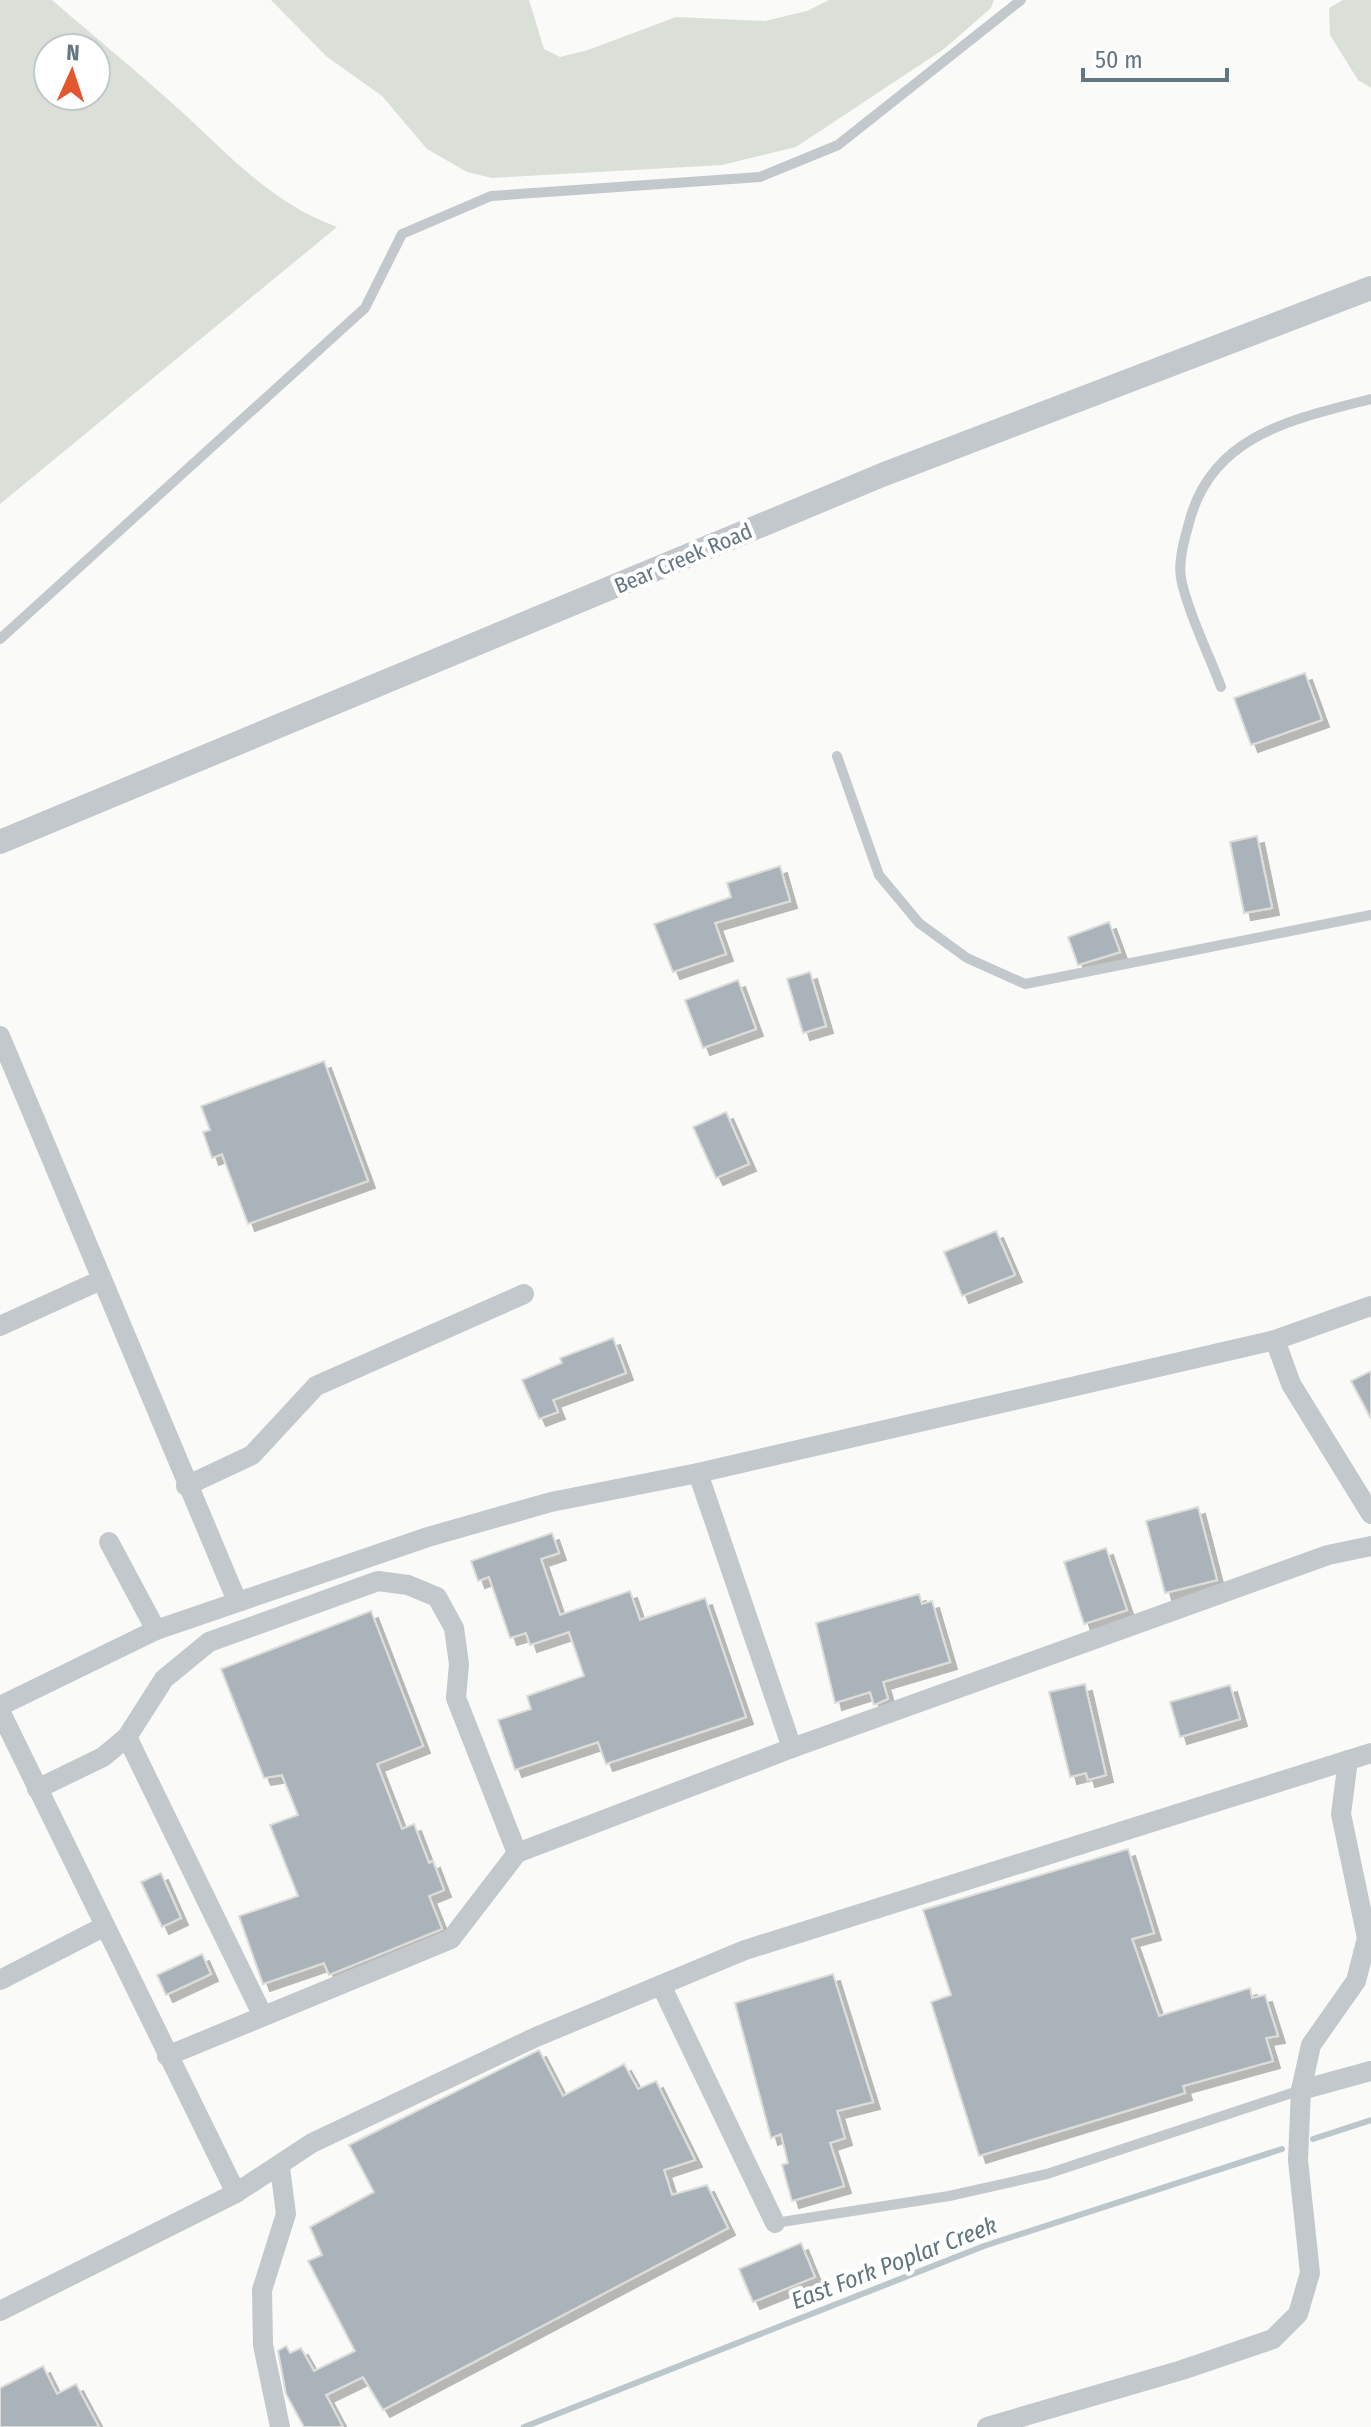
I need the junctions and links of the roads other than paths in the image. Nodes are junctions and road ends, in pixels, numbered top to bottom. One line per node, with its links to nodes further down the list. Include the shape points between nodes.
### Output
1 (1021, 0): 4 (lane, via 838,145 760,177 491,196 402,234 365,308)
2 (1371, 288): 7 (street, Bear Creek Road, via 882,475)
3 (1371, 400): 5 (lane, via 1291,422 1243,443 1196,495 1181,581)
4 (0, 639)
5 (1221, 687)
6 (837, 756): 8 (lane, via 879,875 931,932 967,958 1025,984)
7 (0, 842)
8 (1371, 915)
9 (0, 1036): 10 (street)
10 (101, 1280): 13 (street); 16 (street)
11 (524, 1294): 16 (street, via 316,1386 252,1455)
12 (1371, 1306): 14 (street)
13 (0, 1326)
14 (1275, 1340): 15 (street); 17 (street, via 1291,1384)
15 (698, 1473): 20 (street, via 536,1507); 24 (street)
16 (186, 1486): 20 (street)
17 (1371, 1514)
18 (109, 1542): 21 (street)
19 (1371, 1546): 24 (street, via 1328,1555)
20 (237, 1601): 21 (street)
21 (156, 1630): 22 (street)
22 (0, 1708): 27 (street)
23 (127, 1737): 27 (street, via 103,1757); 28 (street, via 164,1679 209,1642 378,1581 408,1585 437,1597 454,1628 456,1698); 32 (street)
24 (792, 1748): 28 (street)
25 (1371, 1753): 26 (street)
26 (1348, 1760): 31 (street, via 745,1950); 35 (street, via 1341,1814 1367,1938 1356,1981 1311,2045)
27 (37, 1789): 29 (street)
28 (517, 1853): 32 (street, via 451,1939)
29 (105, 1926): 30 (street); 33 (street)
30 (0, 1980)
31 (661, 1985): 36 (street, via 536,2037 312,2143); 38 (street)
32 (262, 2014): 33 (street)
33 (167, 2056): 37 (street)
34 (1371, 2071): 35 (street)
35 (1301, 2090): 38 (lane, via 1047,2174); 41 (street, via 1298,2160 1310,2273 1298,2314 1273,2339)
36 (280, 2168): 37 (street); 40 (street, via 286,2214 262,2290 263,2345)
37 (236, 2193): 39 (street)
38 (775, 2223)
39 (0, 2311)
40 (280, 2427)
41 (987, 2427)

